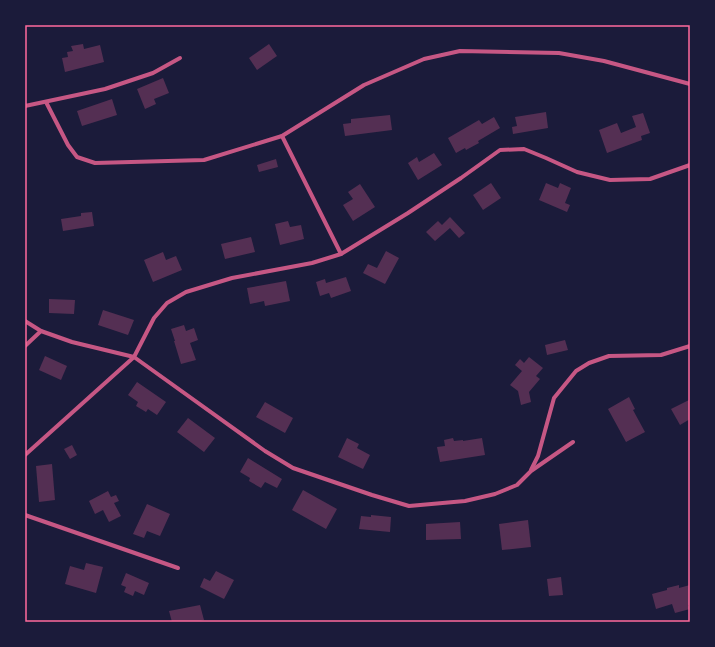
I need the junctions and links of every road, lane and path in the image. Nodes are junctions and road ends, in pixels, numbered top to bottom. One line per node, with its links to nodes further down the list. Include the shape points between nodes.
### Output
1 (180, 58): 3 (street, via 153,73)
2 (690, 84): 5 (street, via 604,61 559,53 460,51 424,59 364,85)
3 (46, 102): 4 (street); 5 (street, via 72,151 77,157 95,163 204,160)
4 (25, 106)
5 (282, 136): 7 (street)
6 (690, 165): 7 (street, via 650,178 610,180 577,172 524,149 500,150 408,213)
7 (341, 254): 12 (street, via 312,263 232,278 186,292 167,303 154,318)
8 (25, 321): 9 (street)
9 (41, 331): 10 (street); 12 (street, via 72,342)
10 (25, 346)
11 (690, 346): 15 (street, via 661,355 609,356 576,371 554,398 538,456)
12 (134, 357): 14 (street); 15 (street, via 294,468 372,496 409,506 465,501 495,494 517,485)
13 (573, 442): 15 (street)
14 (25, 456)
15 (531, 471)
16 (25, 515): 17 (street)
17 (178, 568)

